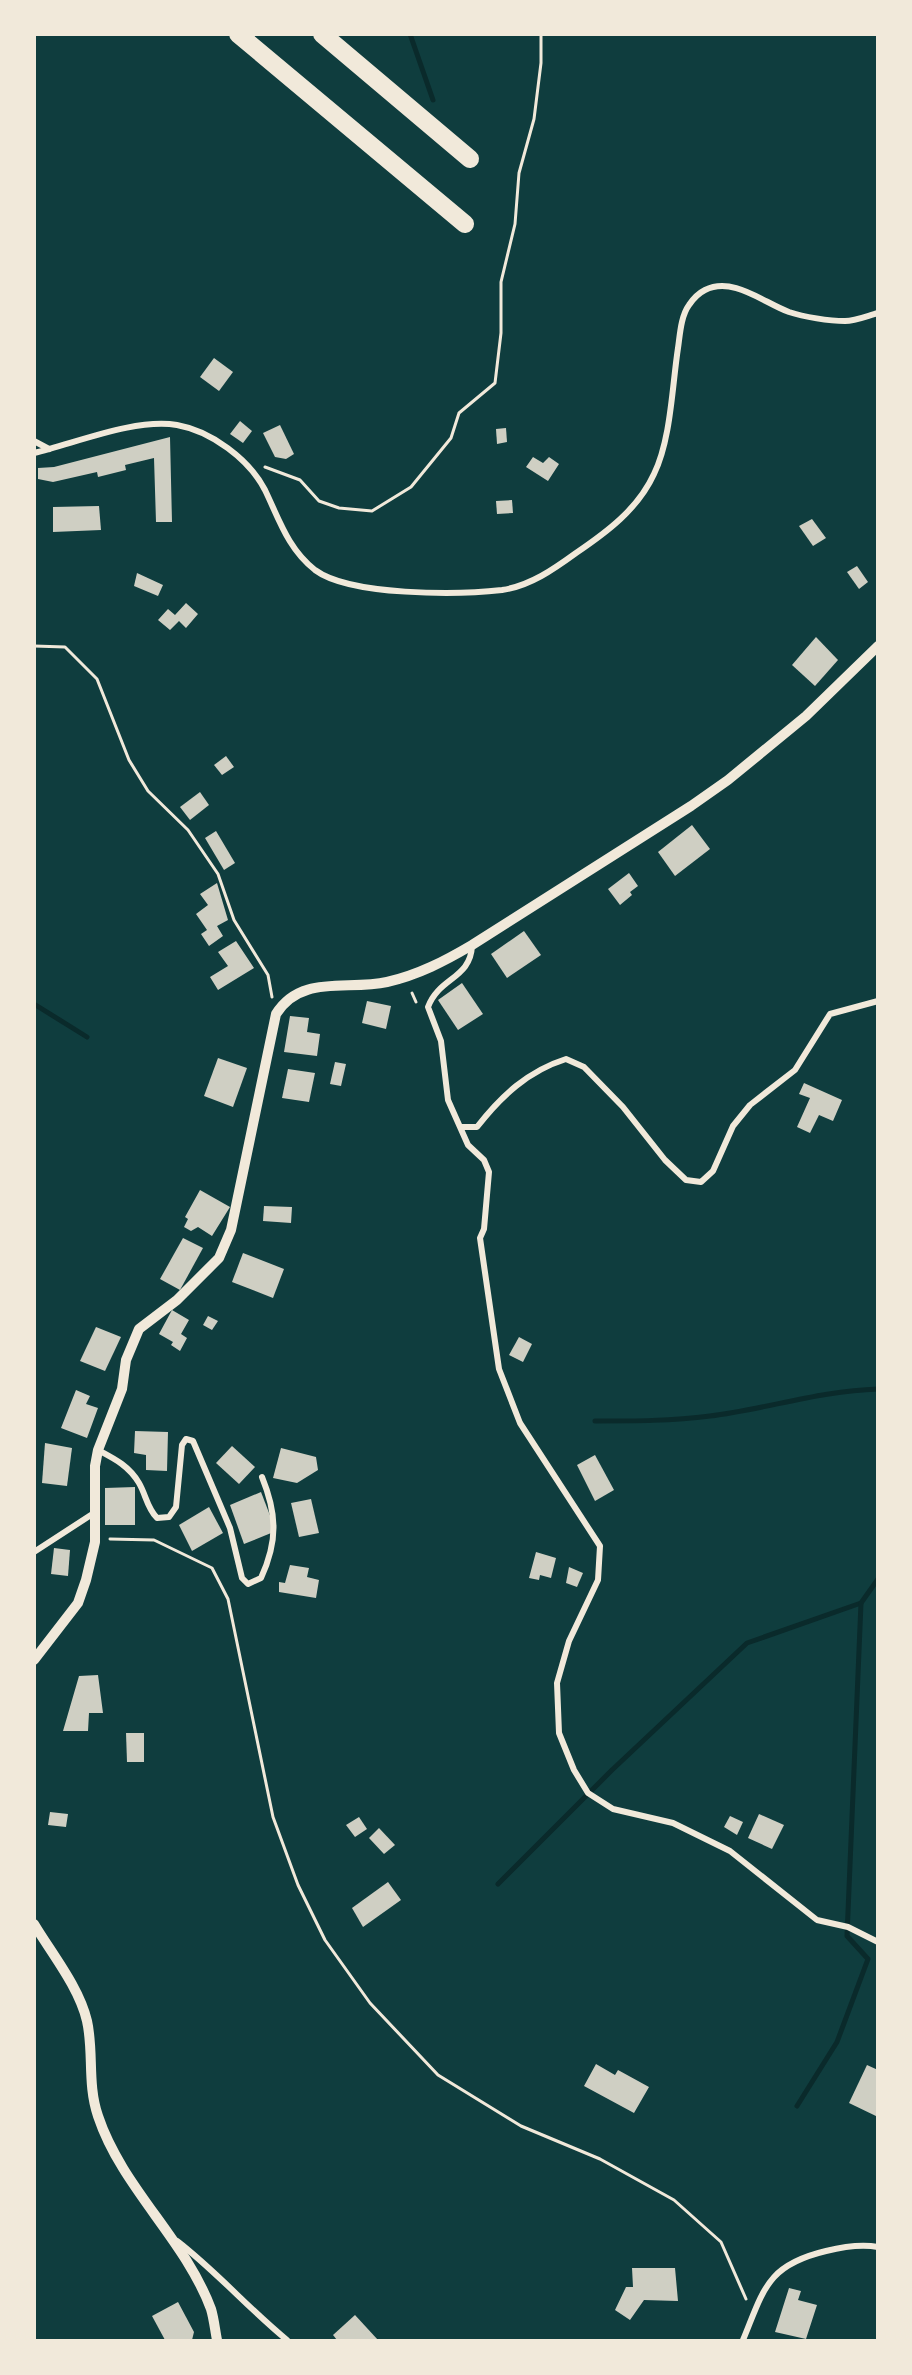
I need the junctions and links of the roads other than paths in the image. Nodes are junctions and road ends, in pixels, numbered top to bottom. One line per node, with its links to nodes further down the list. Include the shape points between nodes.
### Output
1 (238, 34): 4 (highway)
2 (322, 34): 3 (highway)
3 (470, 159)
4 (465, 224)
5 (878, 314): 7 (street, via 845,321 791,312 738,288 722,286 699,294 688,306 681,328 663,450 654,475 634,506 603,535 550,572 504,590 373,589 334,580 299,555 279,524 263,487 238,457 210,436 176,425 138,426)
6 (34, 441): 7 (street)
7 (50, 449): 8 (street)
8 (34, 453)
9 (878, 646): 10 (street, via 806,716 728,780)
10 (472, 945): 12 (street, via 472,958 466,968 433,994 428,1007 441,1041 448,1101); 13 (street, via 435,966 384,982 296,992 285,1000 276,1014 227,1239 219,1258 177,1300 139,1329 126,1360 122,1389)
11 (878, 1001): 12 (street, via 830,1014 795,1070 750,1105 733,1126 713,1171 701,1182 686,1180 584,1067 566,1059 548,1064 500,1098 477,1127)
12 (461, 1127): 19 (street, via 468,1145 484,1160 489,1172 480,1238 499,1369 520,1423 600,1546 598,1580 569,1641 557,1683 559,1732 574,1770 588,1793 613,1809 673,1823 730,1851 817,1920 848,1927)
13 (98, 1450): 14 (street, via 125,1464 157,1518 169,1517 176,1507 182,1445 186,1439 193,1441 230,1528 242,1578 248,1584 261,1578 274,1540 271,1499); 15 (street)
14 (262, 1477)
15 (95, 1513): 16 (street); 17 (street, via 95,1542 78,1603)
16 (34, 1552)
17 (34, 1660)
18 (34, 1924): 20 (street, via 87,2020 90,2080 98,2117 134,2187)
19 (878, 1942)
20 (165, 2231): 23 (street, via 188,2263 211,2310); 24 (street)
21 (878, 2247): 22 (street, via 839,2248 802,2257 778,2271 764,2290)
22 (744, 2337)
23 (217, 2340)
24 (287, 2340)

